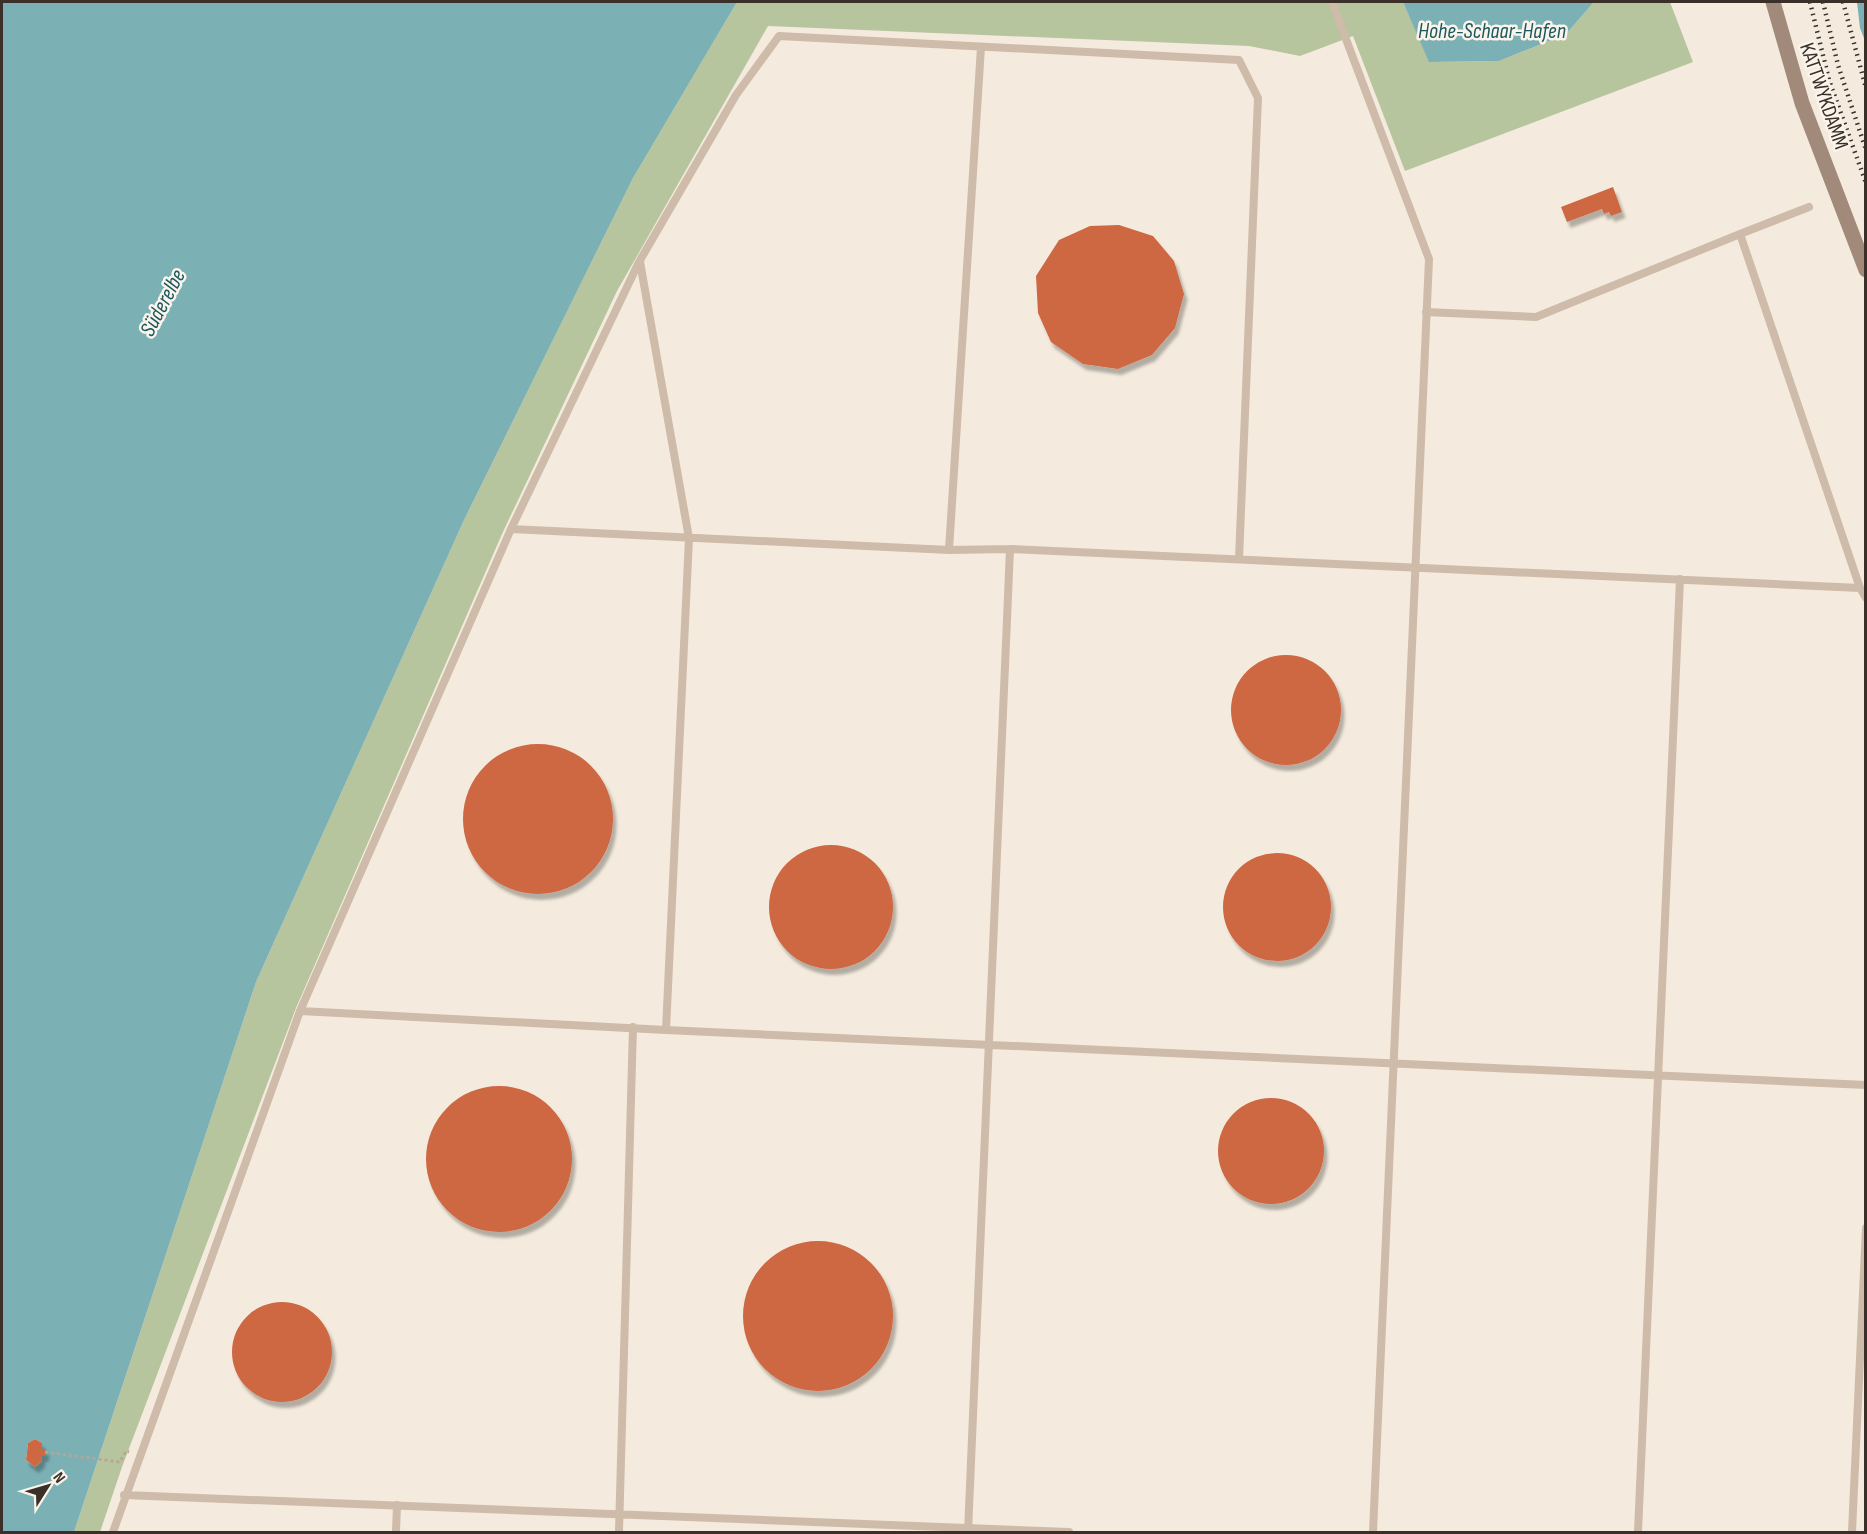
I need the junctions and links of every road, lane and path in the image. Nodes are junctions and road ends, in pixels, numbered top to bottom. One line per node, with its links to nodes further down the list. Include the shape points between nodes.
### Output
1 (1332, 2): 8 (lane, via 1429,259)
2 (1773, 2): 7 (main road, KATTWYKDAMM, via 1802,103)
3 (981, 47): 6 (lane, via 779,36 736,95); 12 (lane); 13 (lane, via 1239,60 1258,98)
4 (1809, 207): 5 (lane)
5 (1740, 234): 8 (lane, via 1536,317); 16 (lane)
6 (639, 262): 9 (lane); 10 (lane)
7 (1866, 270)
8 (1426, 312): 14 (lane)
9 (511, 529): 10 (lane); 18 (lane)
10 (688, 538): 12 (lane); 20 (lane)
11 (1010, 549): 12 (lane); 13 (lane); 21 (lane)
12 (950, 550)
13 (1239, 559): 14 (lane)
14 (1415, 567): 15 (lane); 22 (lane)
15 (1680, 579): 16 (lane); 23 (lane)
16 (1860, 588): 17 (lane)
17 (1866, 598)
18 (300, 1011): 19 (lane); 28 (lane)
19 (633, 1027): 20 (lane); 30 (lane)
20 (666, 1030): 21 (lane)
21 (989, 1045): 22 (lane); 31 (lane)
22 (1393, 1064): 23 (lane); 37 (lane)
23 (1658, 1076): 24 (lane); 38 (lane)
24 (1866, 1085)
25 (1866, 1228): 39 (lane)
26 (126, 1451): 27 (path, via 120,1462)
27 (45, 1452)
28 (124, 1495): 29 (lane); 33 (lane)
29 (397, 1505): 30 (lane); 34 (lane)
30 (620, 1514): 31 (lane); 35 (lane)
31 (968, 1530): 32 (lane)
32 (1028, 1532): 36 (lane)
33 (113, 1533)
34 (396, 1533)
35 (619, 1533)
36 (1069, 1533)
37 (1373, 1533)
38 (1638, 1533)
39 (1852, 1533)

